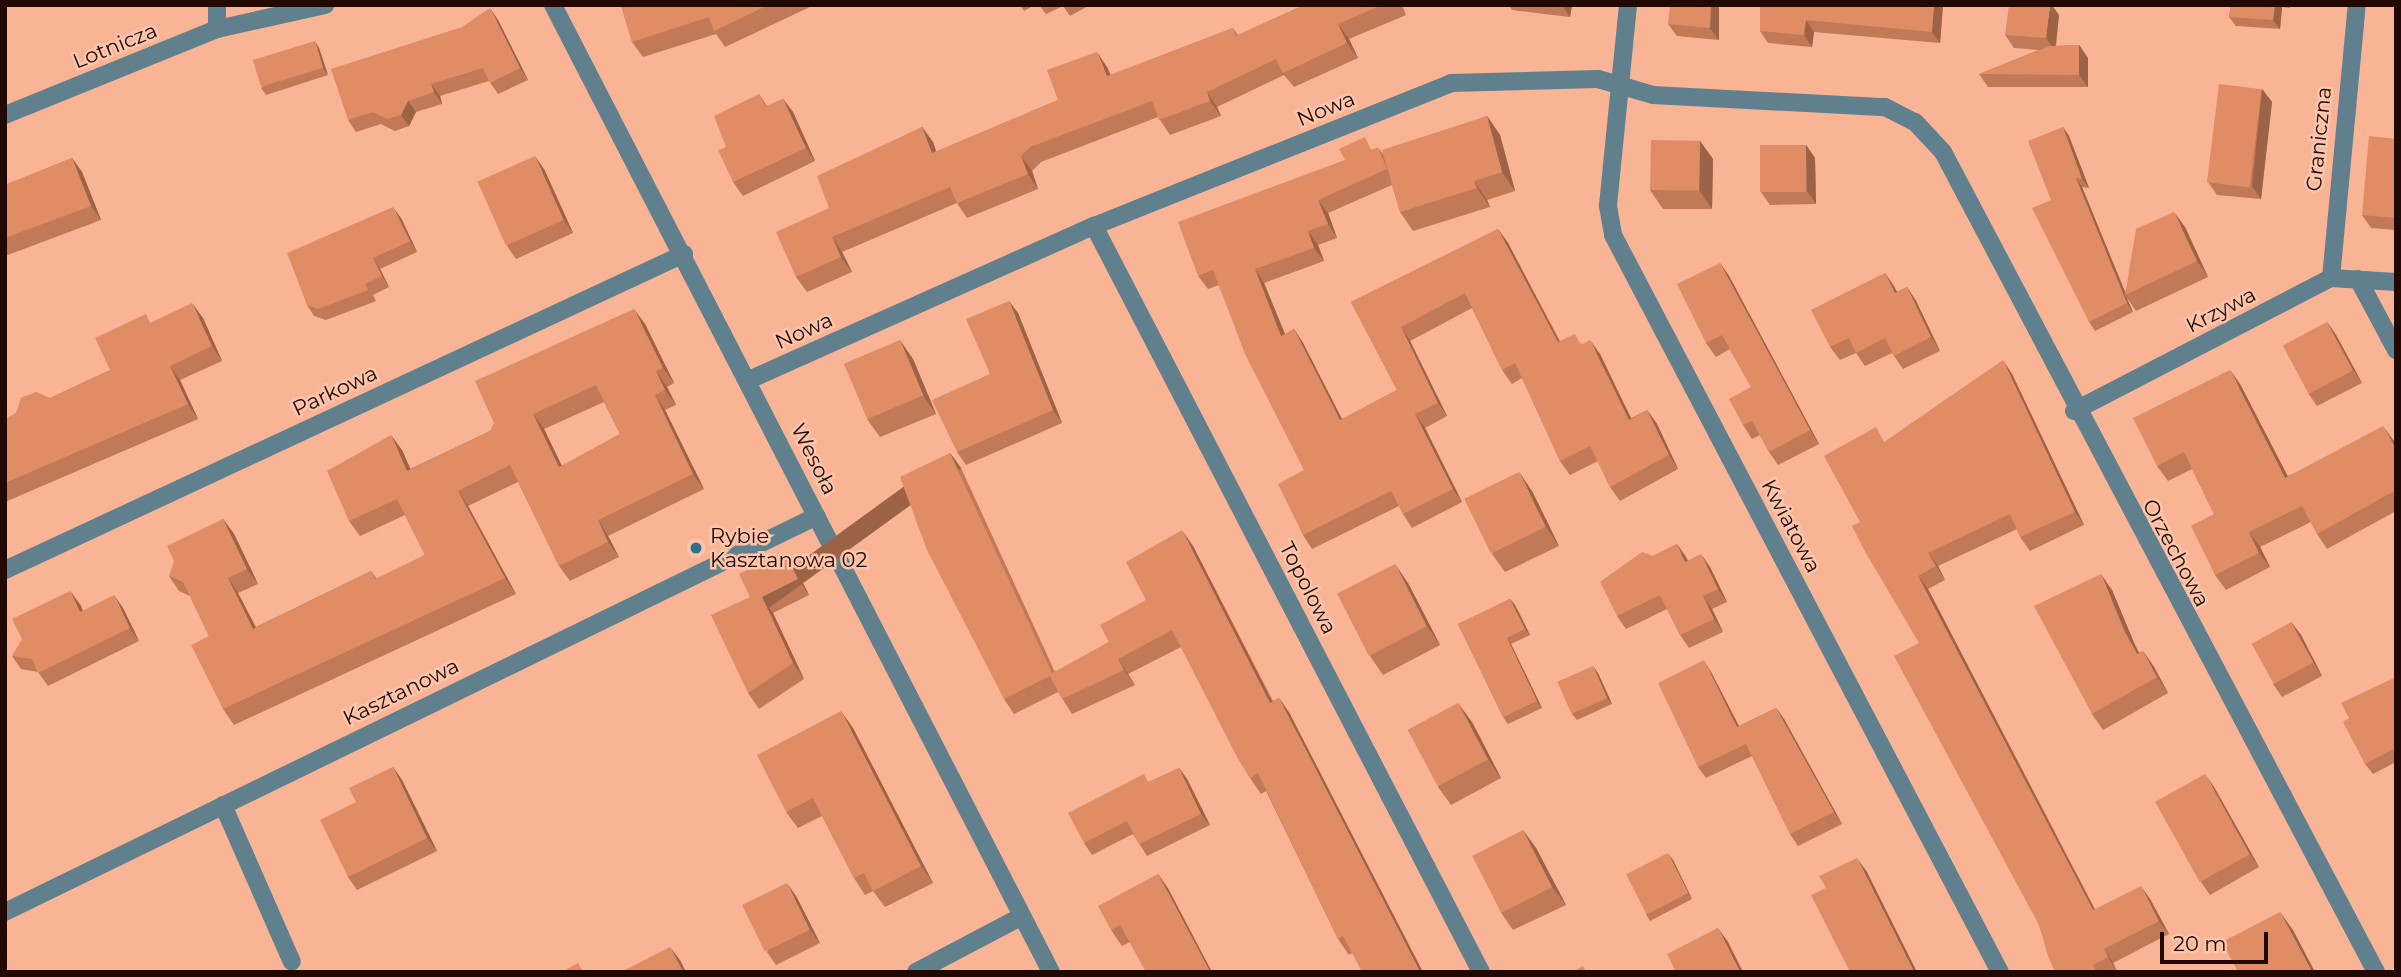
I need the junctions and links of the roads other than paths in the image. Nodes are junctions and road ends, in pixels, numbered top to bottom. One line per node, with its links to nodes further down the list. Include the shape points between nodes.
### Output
1 (217, 5): 6 (street)
2 (325, 5): 6 (street, Lotnicza)
3 (553, 5): 11 (street, Wesoła)
4 (1628, 5): 7 (street, Kwiatowa)
5 (2357, 5): 12 (street, Graniczna)
6 (217, 29): 8 (street, Lotnicza)
7 (1619, 86): 9 (street, Nowa, via 1653,95 1885,107 1914,122); 10 (street, Nowa, via 1591,79 1451,83); 27 (street, Kwiatowa, via 1608,206 1624,260)
8 (5, 115)
9 (1943, 152): 17 (street, Orzechowa)
10 (1094, 226): 16 (street, Nowa); 26 (street, Topolowa)
11 (684, 254): 16 (street, Wesoła); 19 (street, Parkowa)
12 (2332, 278): 13 (street, Krzywa); 17 (street, Krzywa)
13 (2358, 279): 14 (street, Krzywa); 15 (street)
14 (2396, 282)
15 (2396, 350)
16 (749, 380): 18 (street, Wesoła)
17 (2074, 411): 28 (street, Orzechowa)
18 (817, 516): 20 (street, Kasztanowa); 22 (street, Wesoła)
19 (5, 570)
20 (223, 805): 21 (street, Kasztanowa); 23 (street)
21 (5, 912)
22 (1022, 916): 24 (street); 25 (street, Wesoła)
23 (292, 962)
24 (916, 972)
25 (1051, 972)
26 (1481, 972)
27 (2000, 972)
28 (2376, 972)

